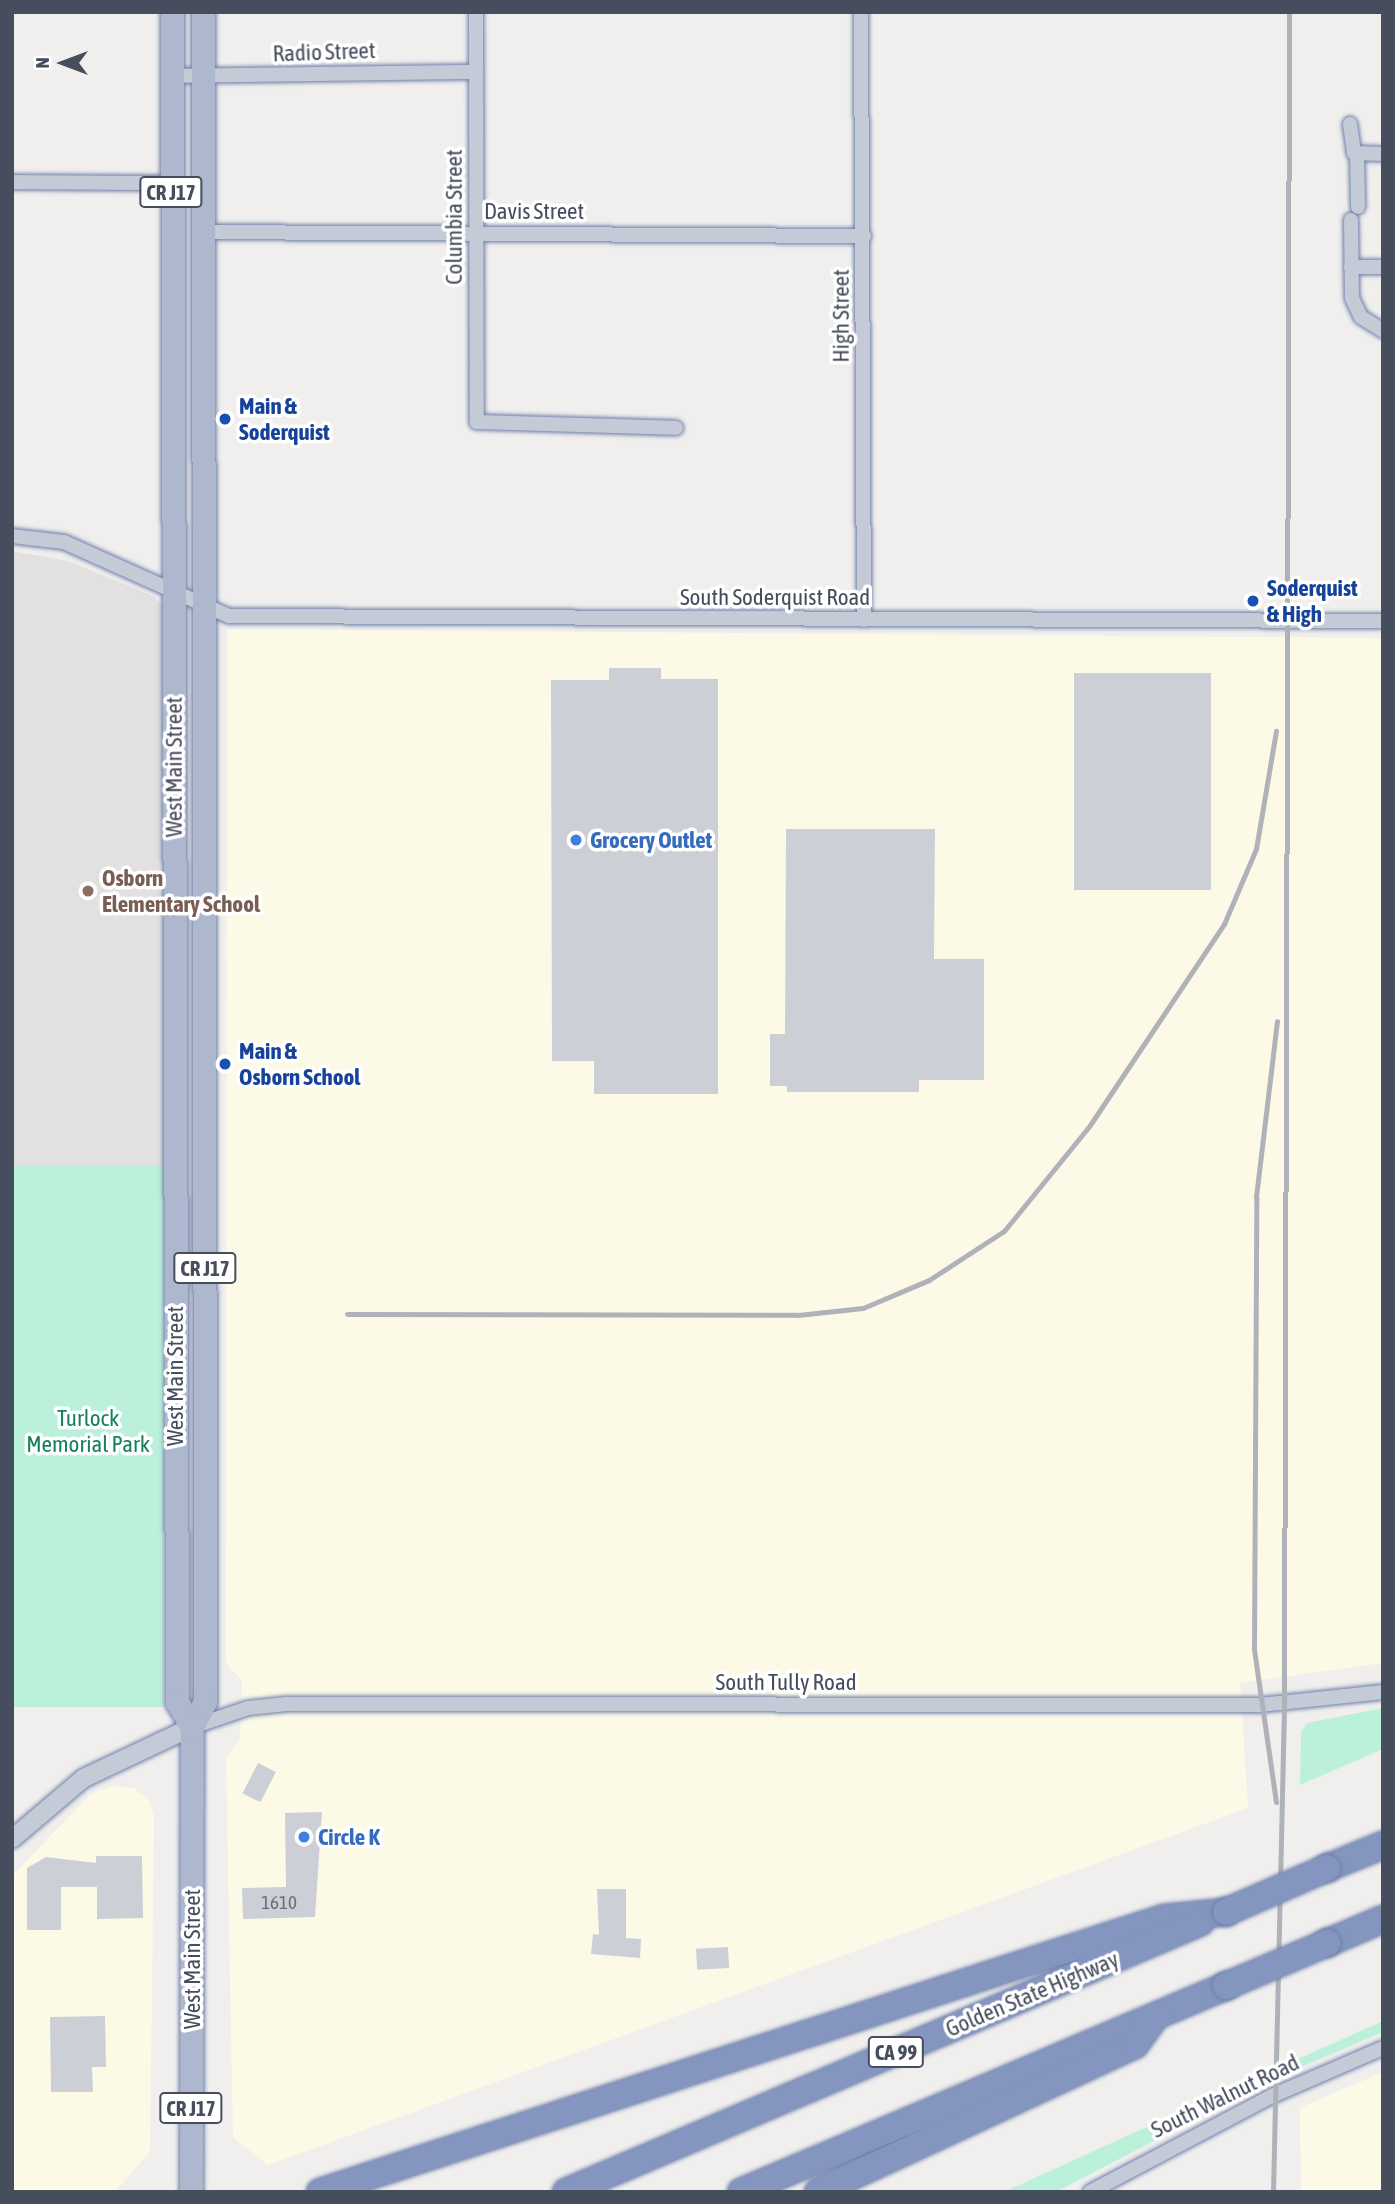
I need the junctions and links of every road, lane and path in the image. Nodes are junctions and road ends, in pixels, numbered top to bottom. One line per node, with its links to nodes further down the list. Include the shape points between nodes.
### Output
1 (172, 12): 6 (main road, West Main Street / CR J17)
2 (203, 12): 7 (main road, West Main Street / CR J17)
3 (476, 12): 5 (street, Columbia Street)
4 (862, 12): 15 (street, High Street)
5 (477, 72): 7 (street, Radio Street); 14 (street, Columbia Street)
6 (172, 76): 7 (street, Radio Street); 12 (main road, West Main Street / CR J17)
7 (203, 76): 13 (main road, West Main Street / CR J17)
8 (1350, 124): 9 (street, via 1351,149)
9 (1357, 154): 10 (street); 16 (street)
10 (1383, 154)
11 (12, 182): 12 (street)
12 (171, 183): 21 (main road, West Main Street / CR J17)
13 (203, 232): 14 (street, Davis Street); 22 (main road, West Main Street / CR J17)
14 (476, 233): 15 (street, Davis Street); 19 (street, Columbia Street, via 477,422)
15 (864, 236): 23 (street, High Street)
16 (1351, 267): 17 (street); 18 (street, via 1354,305 1367,323)
17 (1383, 267)
18 (1383, 331)
19 (676, 428)
20 (12, 536): 21 (street, South Soderquist Road, via 64,542)
21 (174, 590): 22 (street, South Soderquist Road); 26 (main road, West Main Street / CR J17, via 177,1702)
22 (204, 604): 23 (street, South Soderquist Road, via 229,616); 26 (main road, West Main Street / CR J17, via 205,1694)
23 (864, 620): 24 (street, South Soderquist Road)
24 (1383, 621)
25 (1383, 1692): 26 (street, South Tully Road, via 1248,1705 287,1704 248,1708)
26 (192, 1727): 27 (street, via 84,1778); 33 (main road, West Main Street / CR J17)
27 (12, 1839)
28 (1383, 1844): 29 (highway, Golden State Highway / CA 99, bridge)
29 (1226, 1912): 34 (highway, via 1164,1918); 35 (highway, Golden State Highway / CA 99)
30 (1383, 1919): 31 (highway, bridge)
31 (1156, 2016): 36 (highway); 37 (highway, via 1135,2045)
32 (1383, 2048): 38 (street, South Walnut Road, via 1272,2096)
33 (191, 2192)
34 (320, 2192)
35 (566, 2192)
36 (741, 2192)
37 (818, 2192)
38 (1090, 2192)

